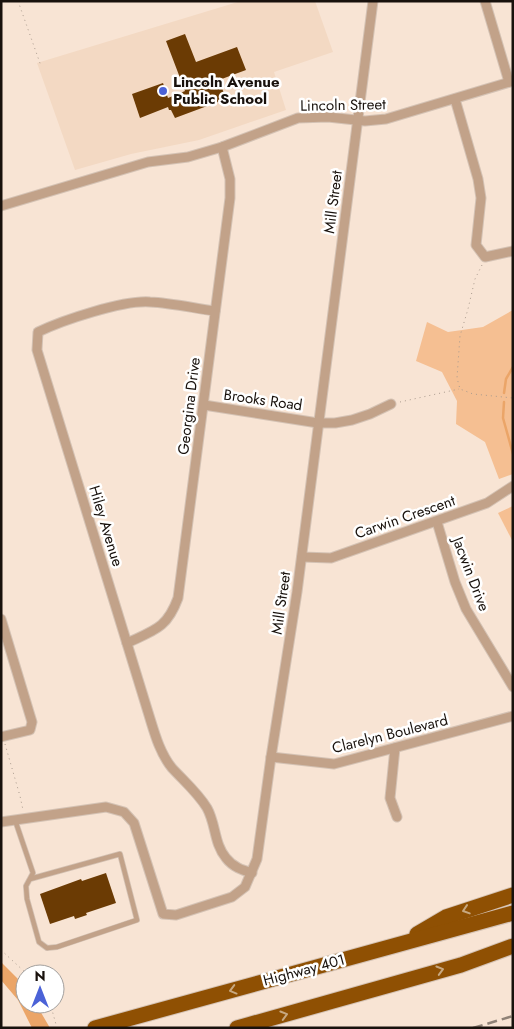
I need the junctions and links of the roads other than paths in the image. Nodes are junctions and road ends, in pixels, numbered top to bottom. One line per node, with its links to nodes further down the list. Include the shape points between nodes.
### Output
1 (373, 1): 5 (street, Mill Street)
2 (485, 1): 3 (street)
3 (511, 82): 4 (street, Lincoln Street)
4 (455, 99): 5 (street, Lincoln Street, via 386,120); 8 (street, via 481,198 476,245 486,257)
5 (358, 120): 6 (street, Lincoln Street, via 298,118); 12 (street, Mill Street)
6 (222, 147): 7 (street, Lincoln Street, via 148,162); 9 (street, Georgina Drive, via 230,179 230,198)
7 (1, 206)
8 (513, 251)
9 (215, 310): 11 (street, Georgina Drive); 17 (street, Hiley Avenue, via 148,302 122,304 38,332 36,350)
10 (391, 404): 12 (street, Brooks Road, via 352,420)
11 (204, 406): 12 (street, Brooks Road); 17 (street, Georgina Drive, via 178,598 172,615 155,631)
12 (318, 422): 15 (street, Mill Street)
13 (513, 486): 14 (street, Carwin Crescent, via 487,503)
14 (437, 522): 15 (street, Carwin Crescent, via 332,558); 18 (street, Jacwin Drive, via 466,609)
15 (302, 557): 22 (street, Mill Street)
16 (1, 619): 20 (street, via 32,722 30,730)
17 (127, 643): 26 (street, Hiley Avenue, via 163,754 208,809 225,858 236,867)
18 (513, 687)
19 (513, 716): 21 (street, Clarelyn Boulevard)
20 (2, 737)
21 (395, 748): 22 (street, Clarelyn Boulevard, via 334,764); 23 (street, via 390,798)
22 (271, 757): 26 (street, Mill Street, via 257,859)
23 (397, 817)
24 (20, 819): 25 (street, Mill Street); 26 (street, Mill Street, via 106,807 124,812 134,823 163,914 176,915 232,897 246,887); 27 (lane, via 33,873)
25 (1, 822)
26 (252, 873)
27 (30, 879): 27 (lane, via 26,886 27,899 40,942 46,948 58,947 137,920 120,854)
28 (513, 895): 30 (highway, one-way to 30, via 446,917)
29 (513, 913): 30 (highway, Highway 401)
30 (398, 944): 34 (highway, Highway 401, one-way to 34)
31 (513, 946): 33 (highway)
32 (513, 956): 33 (highway)
33 (461, 964): 35 (highway, one-way to 33)
34 (102, 1026)
35 (237, 1028)

